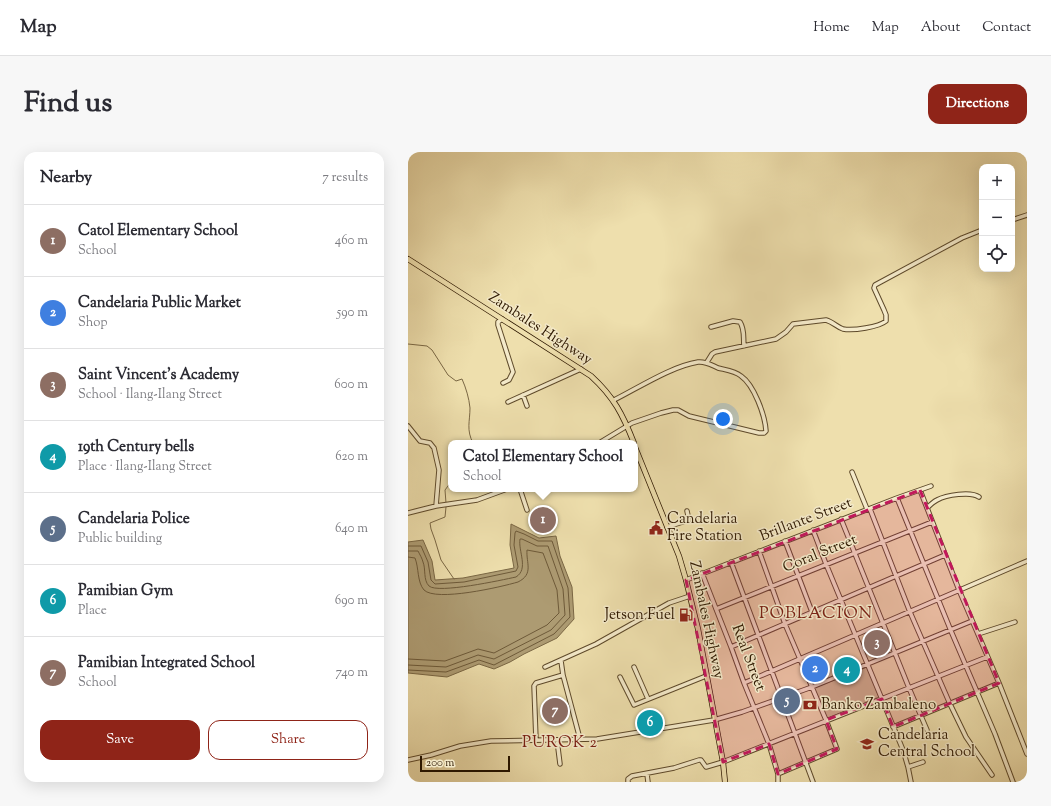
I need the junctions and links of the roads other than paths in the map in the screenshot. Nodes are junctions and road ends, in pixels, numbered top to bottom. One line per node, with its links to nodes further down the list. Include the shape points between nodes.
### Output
1 (1027, 215): 2 (street)
2 (1015, 219)
3 (979, 231): 7 (street, via 874,285 886,315 884,323 843,329 826,320 797,323 791,325 776,339)
4 (408, 259): 5 (main road, Zambales Highway)
5 (502, 320): 9 (main road, Zambales Highway); 10 (street, via 498,325 512,372 509,380)
6 (711, 327): 7 (street, via 739,321 744,331)
7 (744, 346): 8 (street, via 715,352)
8 (707, 362): 12 (street, via 678,368); 16 (street, via 738,374 746,380 759,403 765,433 693,417 678,410 661,413)
9 (580, 370): 11 (street); 12 (main road, Zambales Highway, via 598,382)
10 (503, 383)
11 (523, 395): 13 (street); 14 (street)
12 (614, 400): 16 (main road, Zambales Highway)
13 (508, 402)
14 (527, 406)
15 (408, 426): 27 (street, via 420,441 430,443 434,448 440,474 436,495)
16 (627, 426): 17 (street); 18 (main road, Zambales Highway)
17 (604, 440)
18 (633, 440)
19 (638, 454): 35 (main road, Zambales Highway)
20 (852, 472): 29 (street)
21 (932, 486): 22 (street, Brillante Street)
22 (920, 490): 26 (street, Brillante Street); 28 (street)
23 (499, 492): 27 (street, via 477,500)
24 (521, 492): 30 (street)
25 (979, 497): 28 (street, via 970,494 940,498)
26 (897, 498): 29 (street, Brillante Street); 37 (street)
27 (438, 506): 32 (street)
28 (927, 508): 34 (street)
29 (868, 509): 33 (street, Brillante Street); 39 (street)
30 (527, 510)
31 (687, 511): 35 (street, via 689,520)
32 (408, 513)
33 (841, 519): 36 (street, Brillante Street); 41 (street)
34 (932, 522): 37 (street, Coral Street); 42 (street)
35 (667, 527): 50 (main road, Zambales Highway)
36 (813, 530): 38 (street, Brillante Street); 45 (street)
37 (911, 531): 39 (street, Coral Street); 46 (street)
38 (785, 541): 40 (street, Brillante Street); 48 (street)
39 (883, 542): 41 (street, Coral Street); 49 (street)
40 (759, 551): 44 (street, Brillante Street); 51 (street)
41 (855, 553): 45 (street, Coral Street); 52 (street)
42 (946, 555): 46 (street); 53 (street)
43 (1027, 561): 53 (street)
44 (730, 562): 47 (street, Brillante Street); 55 (street)
45 (826, 564): 48 (street, Coral Street); 56 (street)
46 (924, 564): 49 (street); 57 (street)
47 (702, 573): 50 (street, Brillante Street); 58 (street, Real Street)
48 (798, 576): 51 (street, Coral Street); 59 (street)
49 (896, 576): 52 (street); 60 (street)
50 (686, 580): 54 (main road, Zambales Highway)
51 (772, 587): 55 (street, Coral Street); 63 (street)
52 (868, 588): 56 (street); 64 (street)
53 (959, 590): 57 (street); 61 (street)
54 (690, 596): 74 (street, via 669,603); 81 (main road, Zambales Highway)
55 (744, 598): 58 (street, Coral Street); 67 (street)
56 (840, 599): 59 (street); 68 (street)
57 (938, 599): 60 (street); 65 (street)
58 (716, 609): 70 (street, Real Street)
59 (812, 612): 63 (street)
60 (910, 612): 64 (street); 69 (street)
61 (972, 621): 65 (street); 66 (street)
62 (1015, 622): 66 (street)
63 (785, 624): 67 (street); 73 (street)
64 (883, 624): 68 (street); 71 (street)
65 (951, 631): 69 (street); 76 (street)
66 (978, 634): 72 (street)
67 (758, 635): 70 (street); 79 (street)
68 (856, 635): 73 (street); 75 (street)
69 (922, 643): 71 (street); 82 (street)
70 (731, 647): 84 (street, Real Street)
71 (896, 653): 75 (street); 87 (street)
72 (987, 657): 76 (street); 85 (street)
73 (800, 659): 79 (street); 86 (street)
74 (561, 661): 77 (street); 80 (street)
75 (868, 664): 86 (street); 91 (street)
76 (965, 666): 82 (street); 88 (street)
77 (546, 667)
78 (634, 667): 90 (street)
79 (771, 671): 84 (street); 89 (street)
80 (563, 675): 100 (street); 101 (street, via 536,683 534,686)
81 (706, 676): 90 (street); 95 (main road, Zambales Highway)
82 (937, 676): 87 (street); 92 (street)
83 (620, 677): 90 (street, via 634,705)
84 (744, 683): 93 (street, Real Street)
85 (999, 683): 88 (street); 104 (street)
86 (812, 687): 89 (street); 96 (street)
87 (909, 688): 91 (street); 94 (street)
88 (978, 693): 92 (street); 120 (street)
89 (782, 698): 93 (street); 99 (street)
90 (648, 699)
91 (882, 699): 96 (street); 97 (street)
92 (950, 704): 94 (street); 113 (street, via 966,737)
93 (754, 708): 95 (street); 103 (street, Real Street)
94 (921, 716): 97 (street); 98 (street)
95 (714, 720): 100 (street, via 610,738); 106 (main road, Zambales Highway)
96 (826, 720): 99 (street); 107 (street, via 837,749)
97 (893, 727): 110 (street)
98 (927, 730)
99 (794, 734): 103 (street); 107 (street)
100 (580, 739): 102 (street)
101 (536, 740): 102 (street); 105 (street, via 491,741 460,746)
102 (558, 740): 109 (street)
103 (769, 744): 106 (street); 112 (street, Real Street)
104 (1027, 754)
105 (408, 760)
106 (723, 762): 111 (street, via 706,767 699,760); 116 (main road, Zambales Highway)
107 (805, 762): 112 (street); 118 (street)
108 (923, 762): 110 (street)
109 (560, 764)
110 (908, 767): 119 (street)
111 (647, 774): 114 (street, via 630,777); 115 (street)
112 (778, 774): 117 (street, Real Street)
113 (992, 776)
114 (628, 782)
115 (648, 782)
116 (725, 782)
117 (778, 782)
118 (813, 782)
119 (911, 782)
120 (1013, 782)

